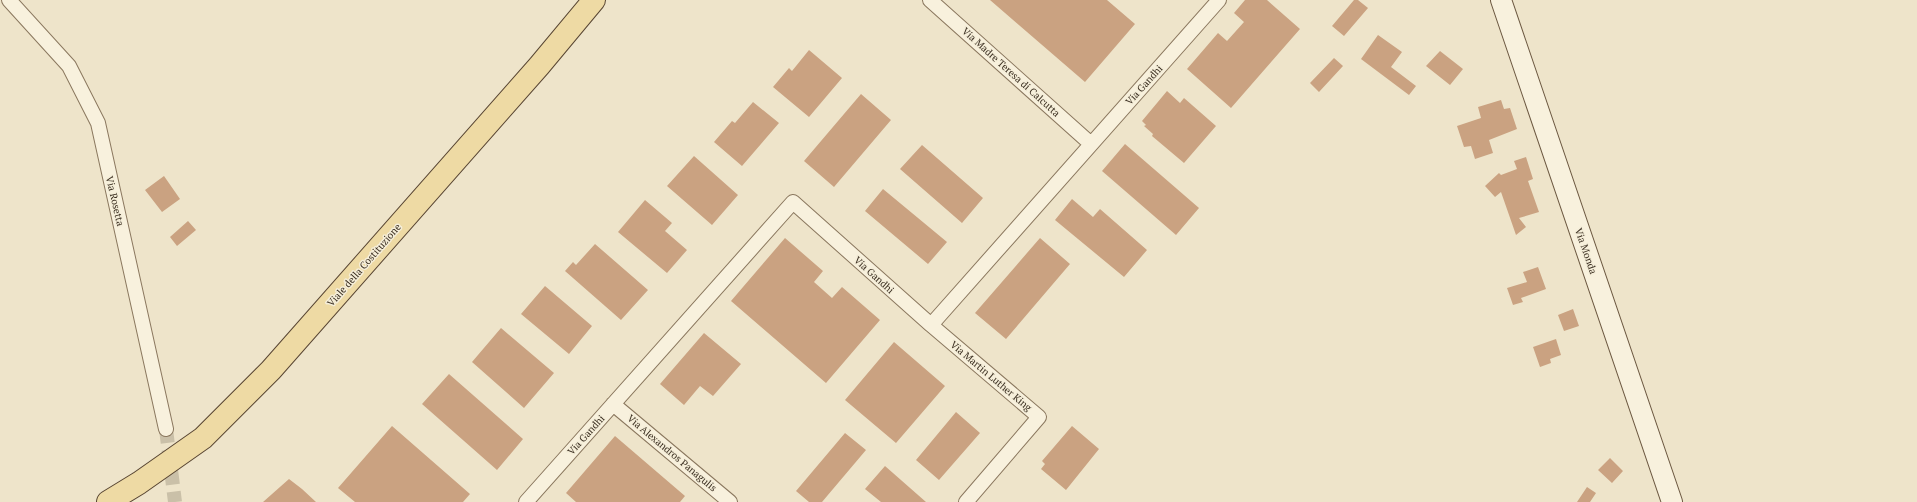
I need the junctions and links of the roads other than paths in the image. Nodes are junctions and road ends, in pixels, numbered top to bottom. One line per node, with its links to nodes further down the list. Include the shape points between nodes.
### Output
1 (8, 0): 9 (street, Via Rosetta, via 69,66 98,124)
2 (594, 0): 10 (main road, Viale della Costituzione, via 529,78 271,370 203,438)
3 (930, 0): 6 (street, Via Madre Teresa di Calcutta)
4 (1219, 0): 6 (street, Via Gandhi)
5 (1501, 0): 14 (main road, Via Monda)
6 (1091, 144): 7 (street, Via Gandhi)
7 (931, 325): 8 (street, Via Gandhi, via 793,202); 13 (street, Via Martin Luther King, via 1039,417)
8 (614, 404): 11 (street, Via Gandhi); 12 (street, Via Alexandros Panagulis)
9 (166, 429)
10 (108, 502)
11 (526, 502)
12 (730, 502)
13 (966, 502)
14 (1672, 502)

